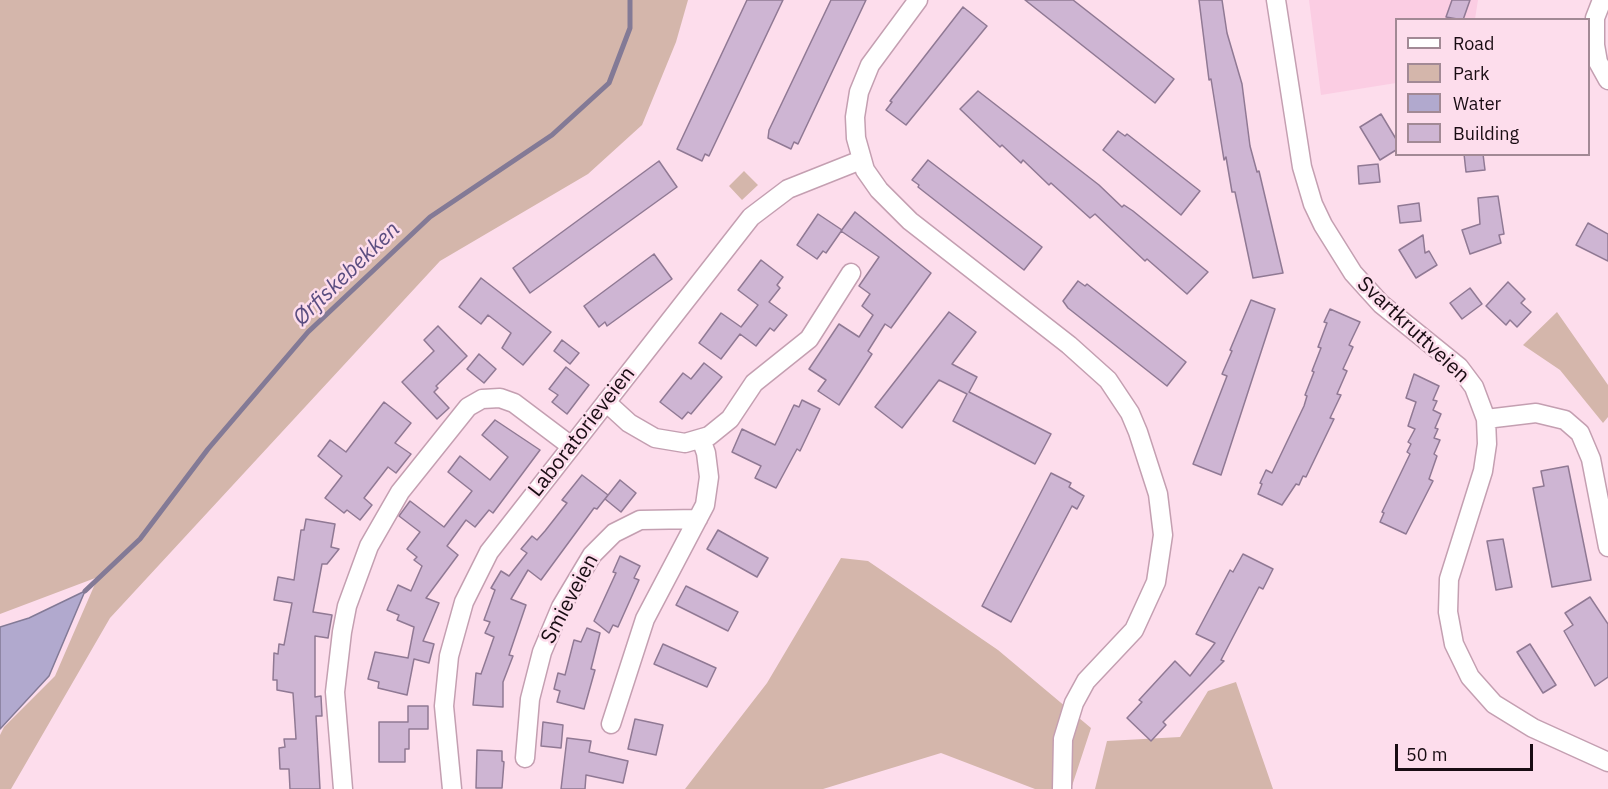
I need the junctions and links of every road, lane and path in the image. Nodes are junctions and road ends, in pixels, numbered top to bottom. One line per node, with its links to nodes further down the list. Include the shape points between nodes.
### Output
1 (918, 0): 5 (street, via 863,78 855,117)
2 (1276, 0): 8 (street, Svartkruttveien, via 1302,167 1323,225 1353,273 1373,296 1459,367 1474,387)
3 (1602, 0): 4 (street, via 1595,18 1595,45)
4 (1608, 80)
5 (861, 160): 7 (street, Laboratorieveien, via 788,189 751,217); 18 (street, via 879,190 910,220 1108,380 1130,413 1148,456 1163,535 1156,582 1134,630 1090,676 1074,703 1063,739)
6 (851, 273): 9 (street, via 803,345 754,383 730,419)
7 (606, 402): 9 (street, via 629,423 655,438 673,443); 10 (street, Laboratorieveien)
8 (1486, 419): 12 (street, via 1536,413 1566,420 1580,433 1591,459); 15 (street, Svartkruttveien, via 1483,471 1449,579 1448,612 1454,644 1470,677 1494,704 1533,728)
9 (701, 439): 11 (street, via 709,488)
10 (571, 446): 16 (street, via 514,403 500,398 483,399 468,407 400,492 369,546 347,606 342,632 335,692); 17 (street, Laboratorieveien, via 501,535 478,570 464,602 445,684)
11 (698, 519): 13 (street, via 645,619); 14 (street, Smieveien, via 640,520 614,533 592,555 561,607 542,652 529,707)
12 (1608, 547)
13 (611, 724)
14 (525, 758)
15 (1608, 762)
16 (343, 789)
17 (452, 789)
18 (1062, 789)

